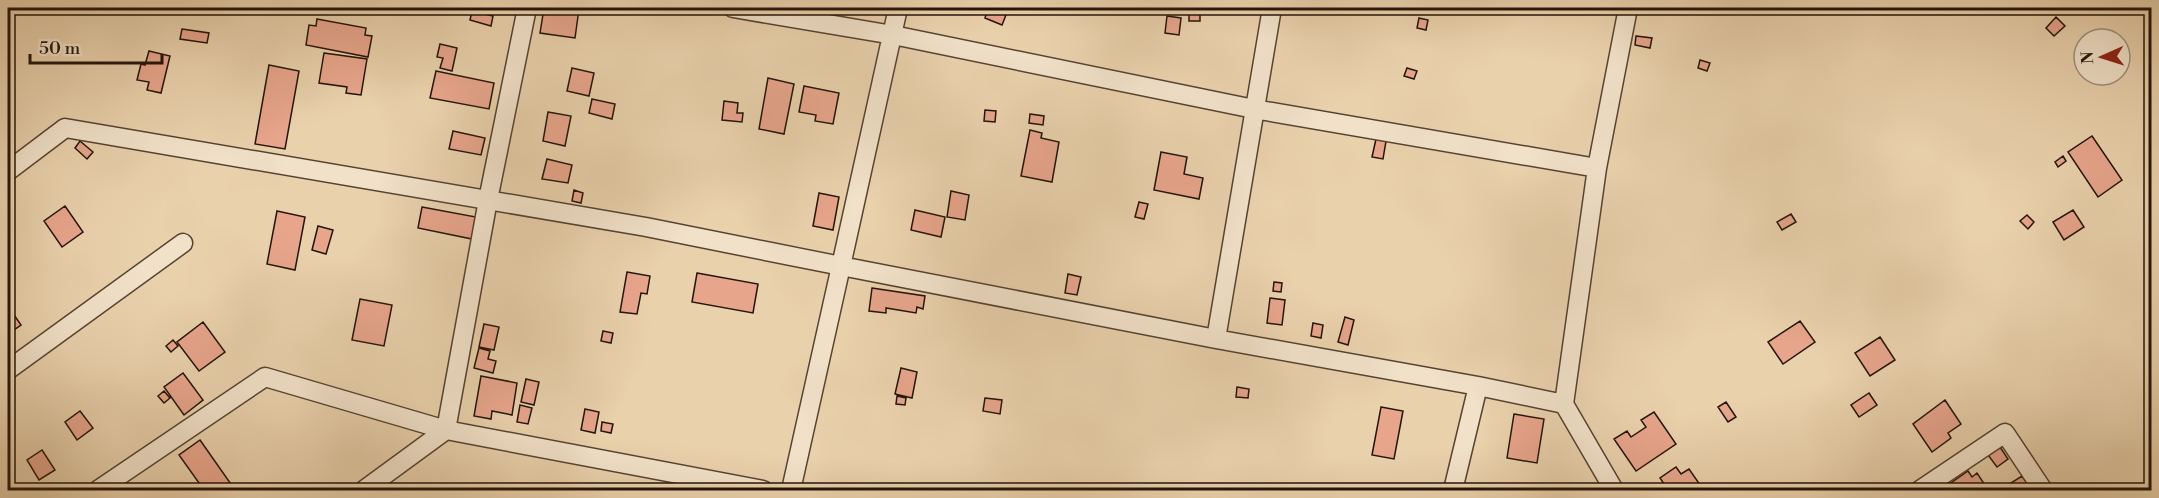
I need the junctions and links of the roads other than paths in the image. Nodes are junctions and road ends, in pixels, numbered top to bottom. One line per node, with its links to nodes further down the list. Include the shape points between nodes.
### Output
1 (527, 8): 10 (street)
2 (733, 8): 6 (street)
3 (898, 8): 6 (street)
4 (1272, 8): 7 (street)
5 (1628, 8): 8 (street)
6 (892, 35): 7 (street); 12 (street)
7 (1254, 109): 8 (street); 13 (street)
8 (1597, 168): 16 (street)
9 (8, 171): 10 (street, via 65,128)
10 (488, 200): 12 (street, via 646,226); 17 (street)
11 (183, 243): 14 (street)
12 (841, 266): 13 (street); 21 (street)
13 (1216, 339): 15 (street)
14 (8, 370)
15 (1478, 386): 16 (street); 22 (street)
16 (1564, 404): 23 (street)
17 (446, 430): 18 (street, via 265,377); 19 (street); 20 (street)
18 (98, 490)
19 (364, 490)
20 (763, 490)
21 (791, 490)
22 (1453, 490)
23 (1614, 490)
24 (1920, 490): 25 (street, via 2005,433)
25 (2043, 490)

